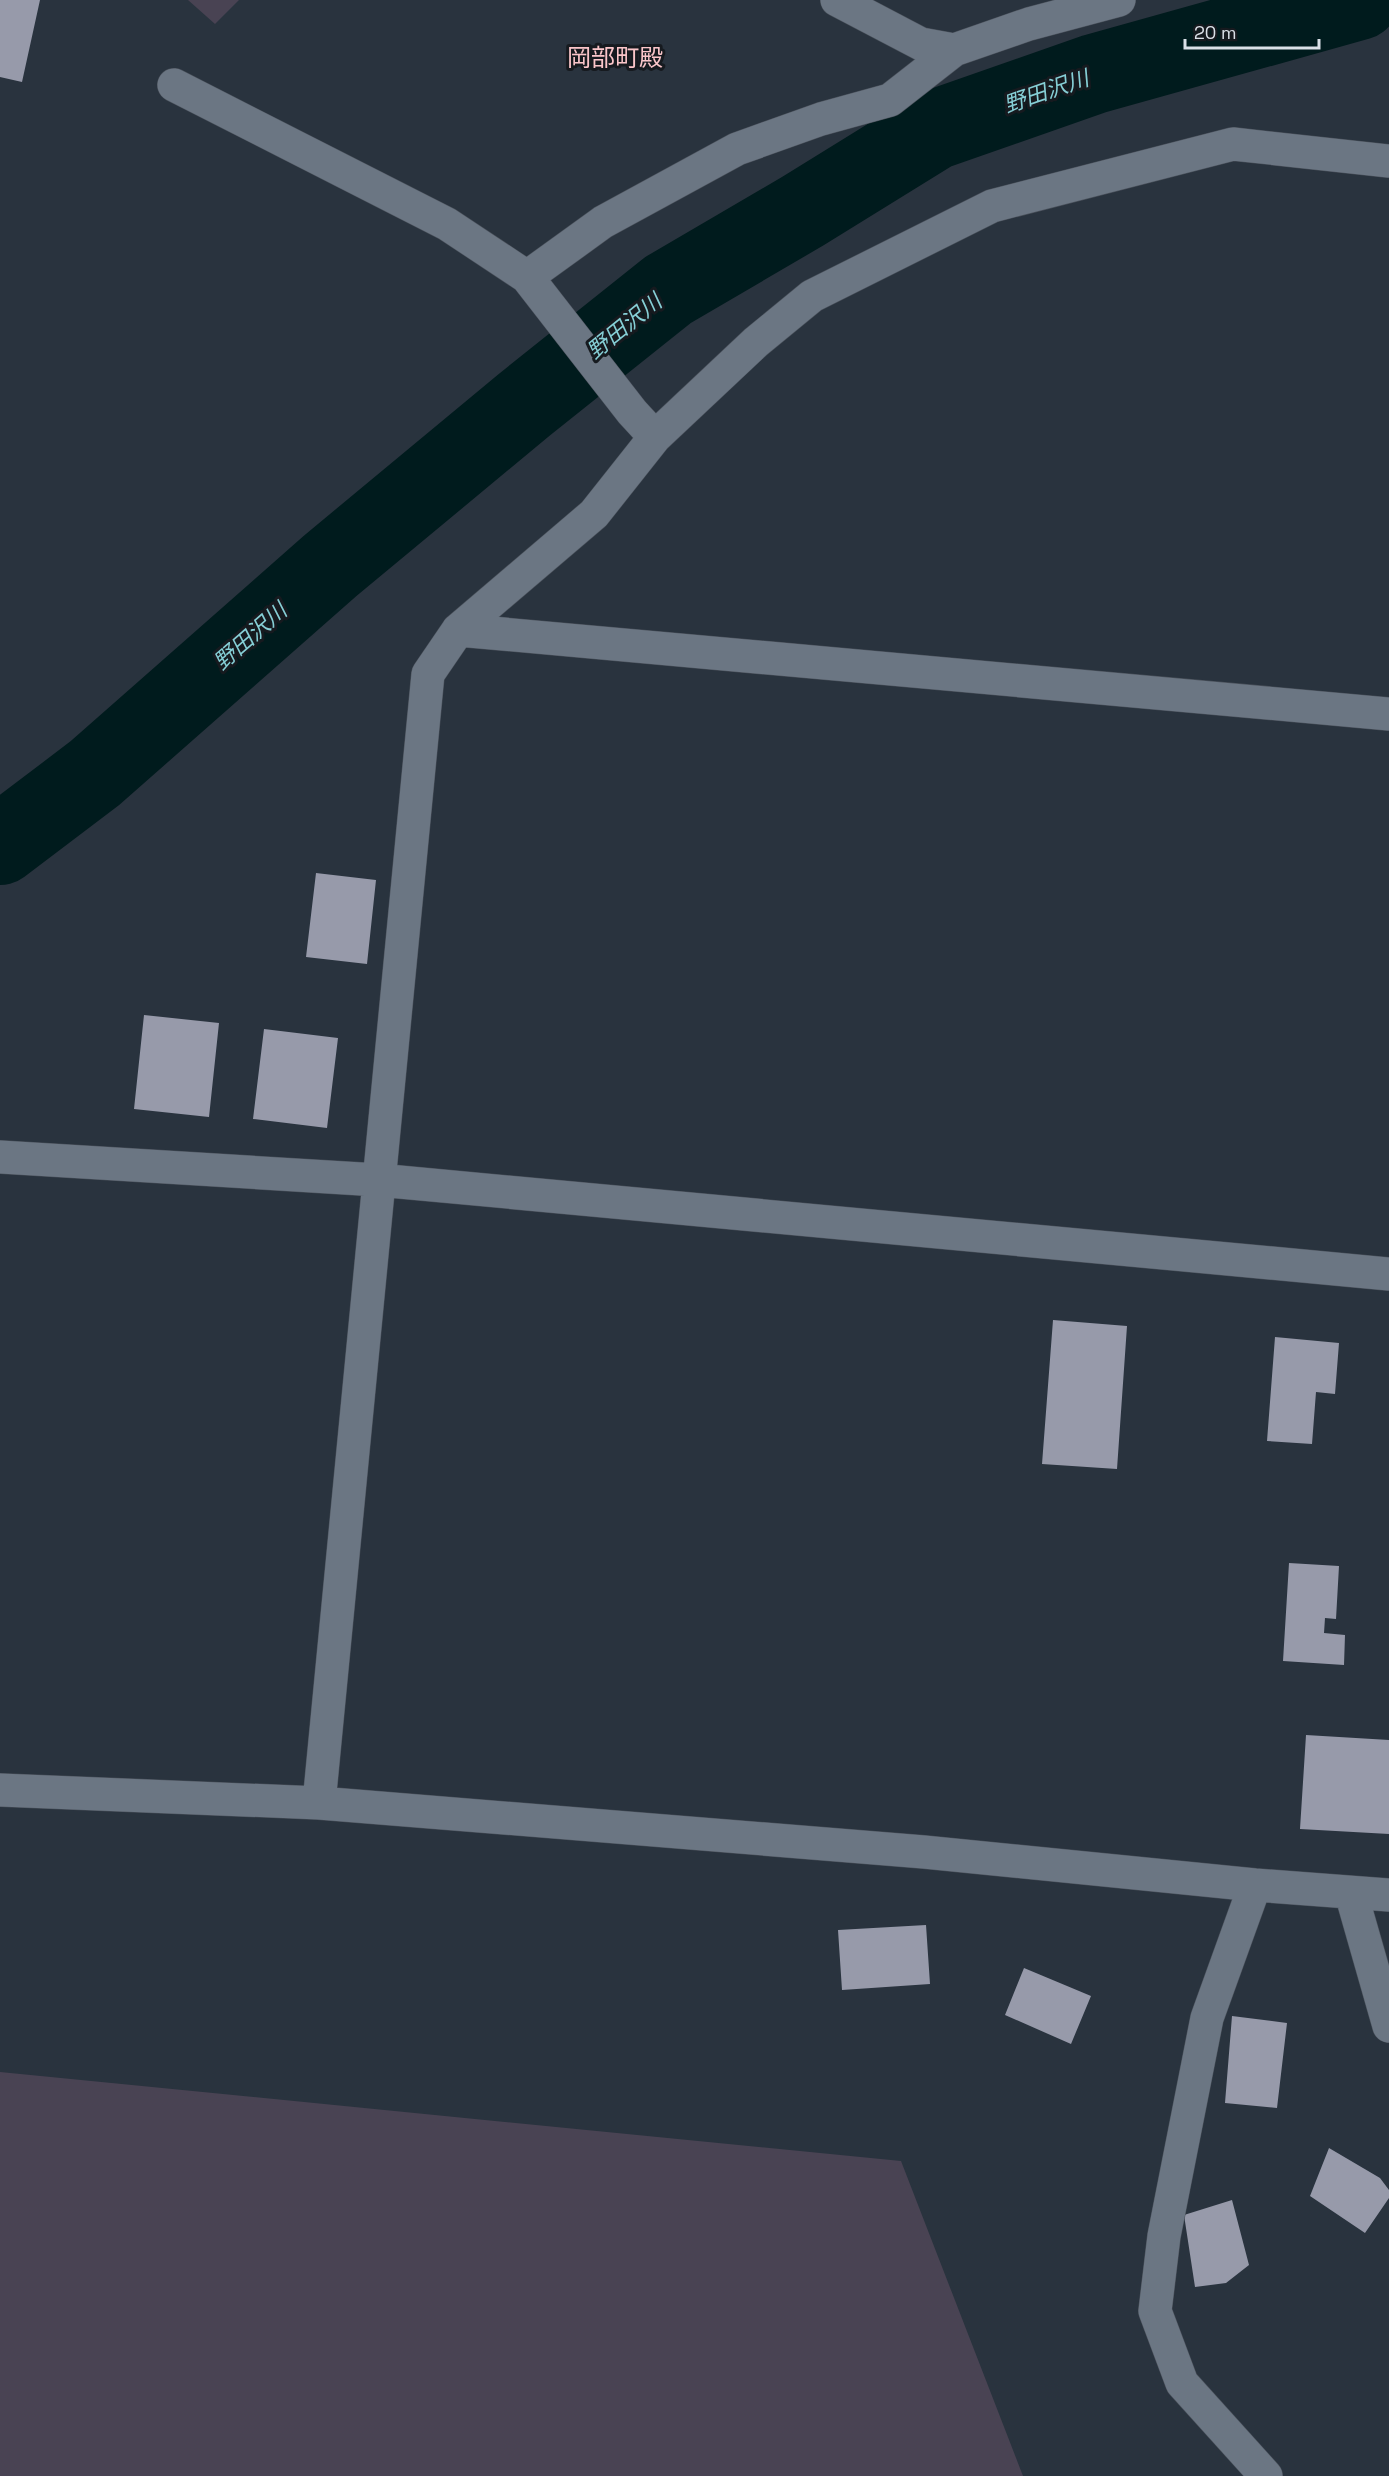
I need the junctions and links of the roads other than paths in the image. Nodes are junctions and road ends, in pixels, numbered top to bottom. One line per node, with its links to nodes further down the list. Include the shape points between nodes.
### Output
1 (837, 0): 3 (street, via 921,44)
2 (1119, 0): 3 (street, via 1029,24)
3 (954, 50): 6 (street, via 890,100 736,149 603,222)
4 (174, 85): 6 (street, via 447,224)
5 (1389, 161): 7 (street, via 1233,144 992,206 812,296 756,342)
6 (527, 277): 7 (street)
7 (655, 437): 8 (street, via 594,514)
8 (458, 630): 9 (street); 11 (street, via 428,674)
9 (1389, 714)
10 (0, 1157): 11 (street)
11 (378, 1180): 12 (street); 14 (street)
12 (1389, 1274)
13 (0, 1790): 14 (street)
14 (319, 1803): 15 (street, via 924,1852)
15 (1255, 1885): 16 (street); 19 (street, via 1207,2018 1164,2236 1155,2311 1182,2383)
16 (1351, 1893): 17 (street); 18 (street)
17 (1389, 1895)
18 (1389, 2026)
19 (1266, 2476)

